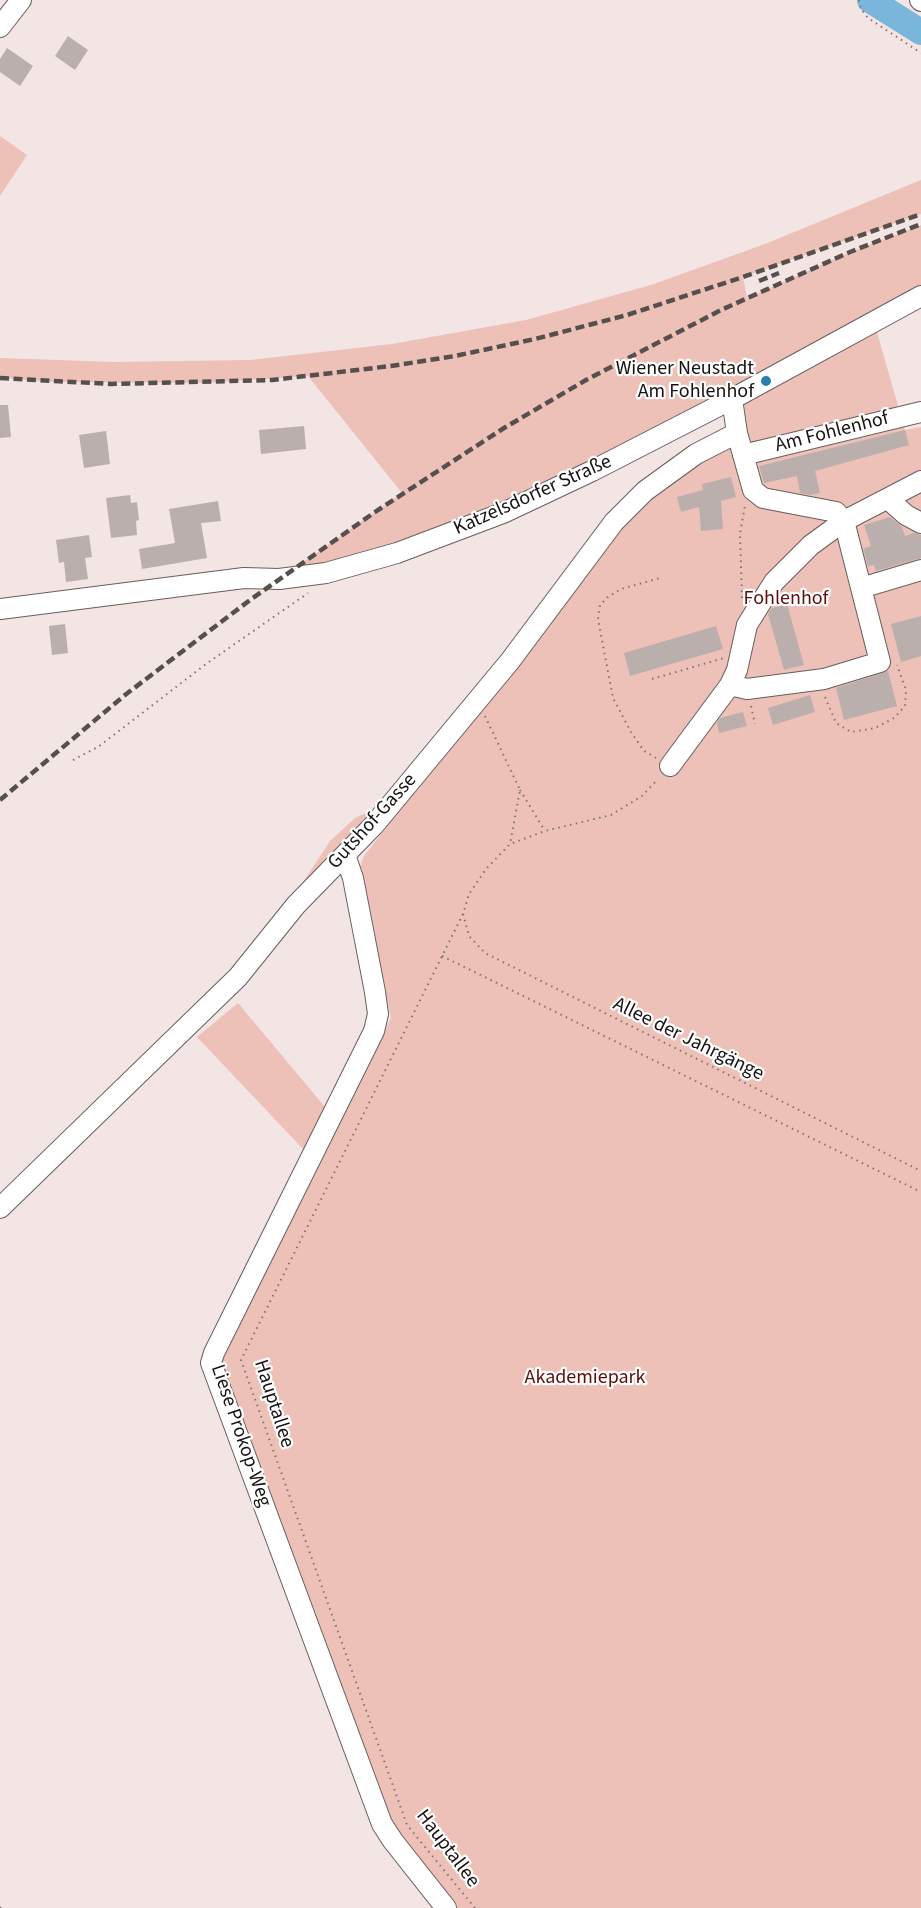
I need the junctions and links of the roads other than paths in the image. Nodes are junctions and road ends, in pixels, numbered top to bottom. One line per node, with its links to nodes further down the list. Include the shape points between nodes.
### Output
1 (21, 0): 2 (street)
2 (0, 27)
3 (921, 296): 4 (street, Katzelsdorfer Straße)
4 (732, 399): 6 (street); 14 (street, Katzelsdorfer Straße, via 503,513 321,580 244,578)
5 (921, 412): 7 (street, Am Fohlenhof)
6 (737, 433): 7 (street); 17 (street, Gutshof-Gasse, via 696,454 645,491 614,522 510,661)
7 (743, 455): 10 (street, via 753,490 763,498 836,512)
8 (921, 481): 9 (street)
9 (888, 499): 10 (street); 11 (street)
10 (844, 521): 13 (street); 15 (street, via 811,544 774,582 747,625)
11 (921, 523)
12 (921, 570): 13 (street)
13 (861, 588): 15 (street, via 880,662 824,679 747,689)
14 (0, 609)
15 (730, 685): 16 (street)
16 (670, 766)
17 (345, 855): 18 (street, Gutshof-Gasse, via 296,905 238,977); 19 (street, Liese Prokop-Weg, via 375,992 378,1014 374,1031 211,1363 382,1824)
18 (0, 1208)
19 (446, 1908)

